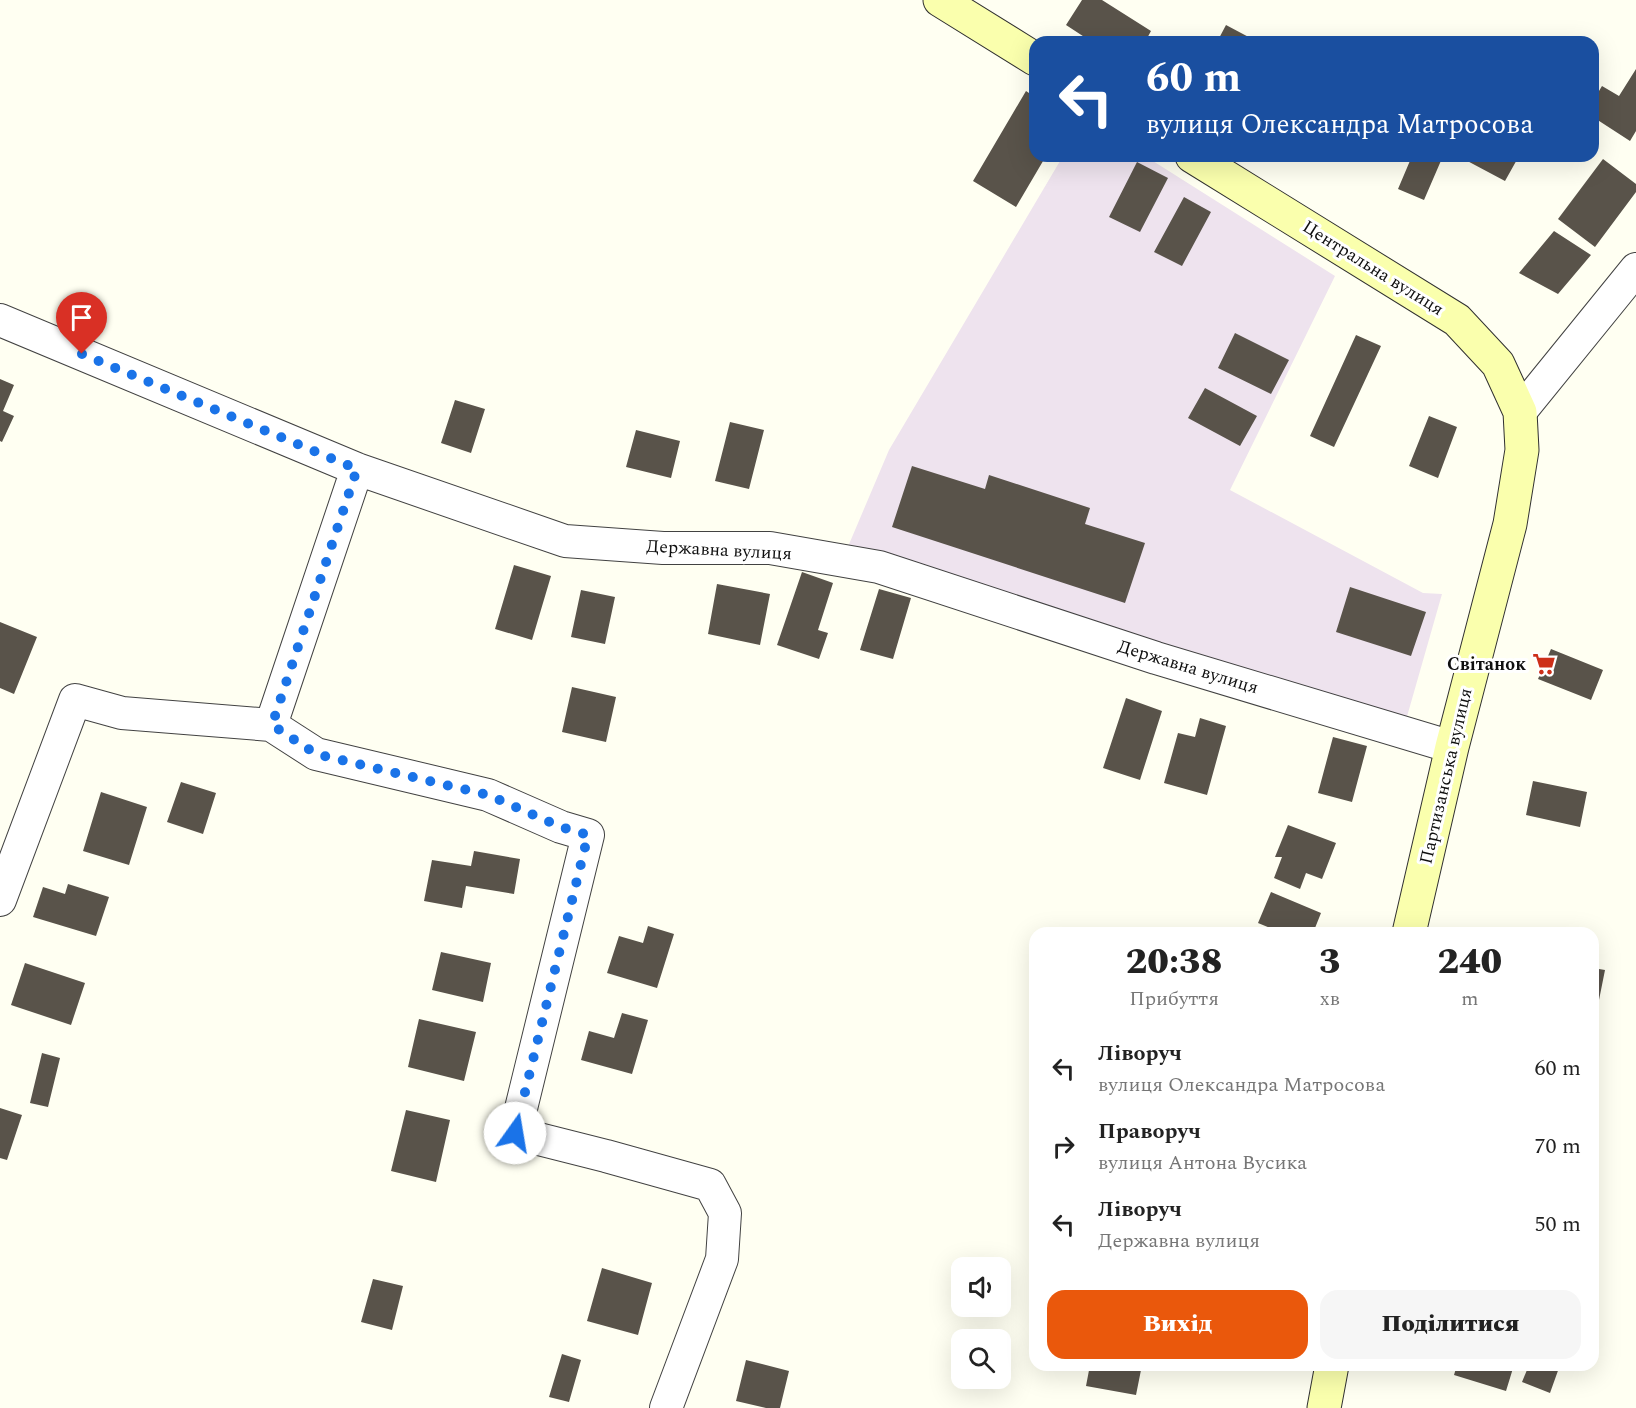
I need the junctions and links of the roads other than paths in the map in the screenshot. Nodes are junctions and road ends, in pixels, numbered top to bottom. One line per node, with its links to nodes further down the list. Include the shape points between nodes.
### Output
1 (940, 0): 2 (main road)
2 (1029, 55)
3 (1202, 162): 6 (main road, Центральна вулиця, via 1458,320 1498,364)
4 (1636, 269): 6 (street)
5 (0, 320): 7 (street, Державна вулиця)
6 (1520, 412): 9 (main road, Партизанська вулиця, via 1522,450 1510,524)
7 (357, 469): 8 (street); 9 (street, Державна вулиця, via 565,541 663,548 771,548 879,567 1156,658)
8 (272, 725): 10 (street, via 122,713 75,700); 13 (street, via 316,754 488,795 588,835 515,1133 710,1185 725,1213 722,1259)
9 (1452, 747): 11 (main road, Партизанська вулиця)
10 (0, 900)
11 (1410, 927)
12 (1331, 1371): 14 (main road)
13 (666, 1408)
14 (1324, 1408)

